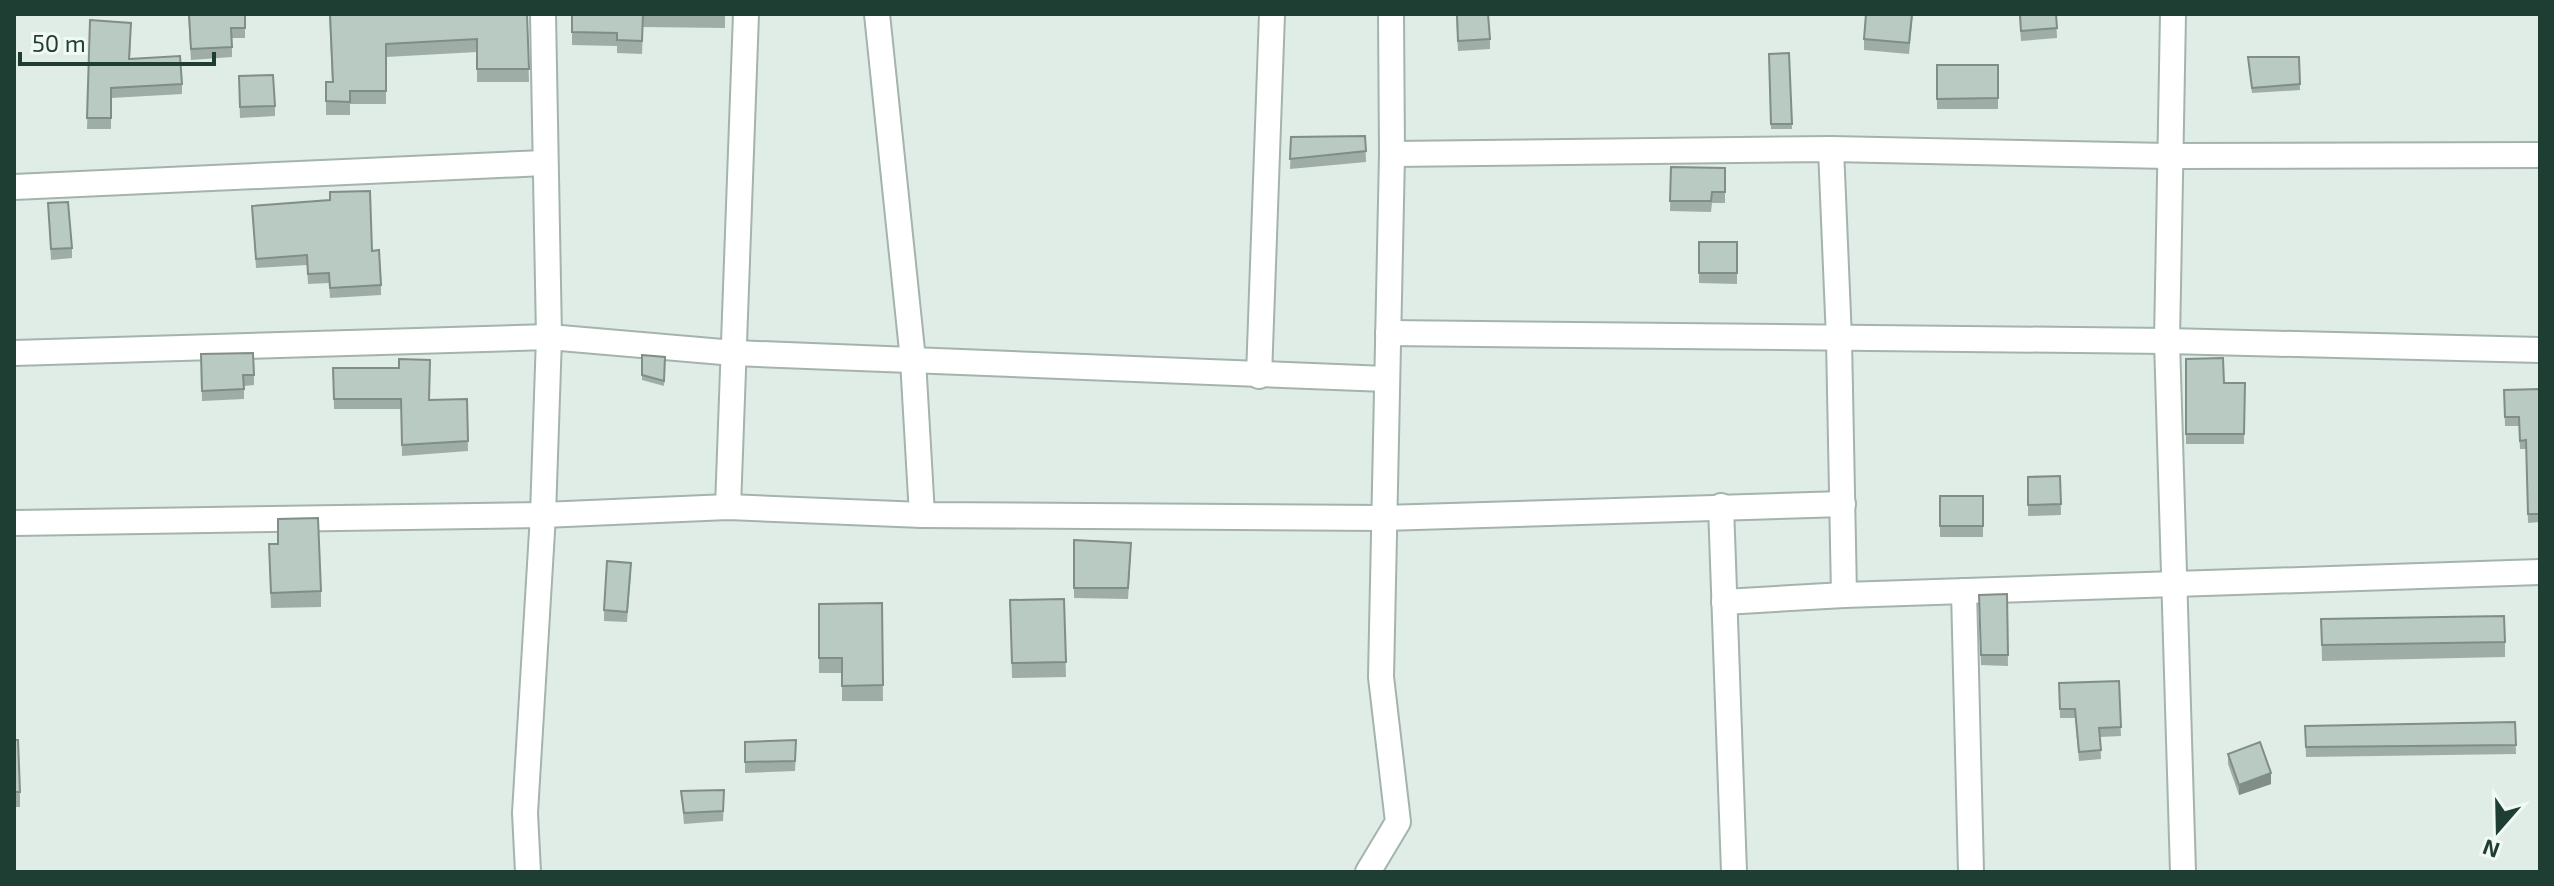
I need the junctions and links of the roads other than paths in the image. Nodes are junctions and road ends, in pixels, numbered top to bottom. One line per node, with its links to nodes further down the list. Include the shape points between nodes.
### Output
1 (543, 14): 11 (street)
2 (746, 14): 19 (street)
3 (877, 14): 20 (street)
4 (1272, 14): 21 (street)
5 (1391, 14): 8 (street)
6 (2173, 14): 10 (street)
7 (1831, 149): 8 (street); 10 (street); 15 (street)
8 (1392, 154): 13 (street)
9 (2540, 155): 10 (street)
10 (2168, 156): 16 (street)
11 (544, 163): 12 (street); 14 (street)
12 (14, 187)
13 (1388, 333): 15 (street); 22 (street)
14 (549, 337): 18 (street); 19 (street); 26 (street)
15 (1839, 339): 16 (street); 23 (street)
16 (2167, 341): 17 (street); 31 (street)
17 (2540, 350)
18 (14, 353)
19 (734, 353): 20 (street); 25 (street)
20 (913, 360): 21 (street); 27 (street)
21 (1259, 376): 22 (street)
22 (1386, 379): 28 (street)
23 (1843, 504): 24 (street); 33 (street)
24 (1721, 506): 28 (street); 34 (street)
25 (728, 507): 26 (street); 27 (street)
26 (543, 515): 29 (street); 35 (street, via 525,813)
27 (922, 515): 28 (street)
28 (1383, 518): 36 (street, via 1381,677 1398,822)
29 (14, 523)
30 (2540, 572): 31 (street)
31 (2172, 586): 32 (street); 39 (street)
32 (1964, 591): 33 (street); 38 (street)
33 (1844, 595): 34 (street)
34 (1724, 602): 37 (street)
35 (528, 872)
36 (1368, 872)
37 (1734, 872)
38 (1971, 872)
39 (2183, 872)

